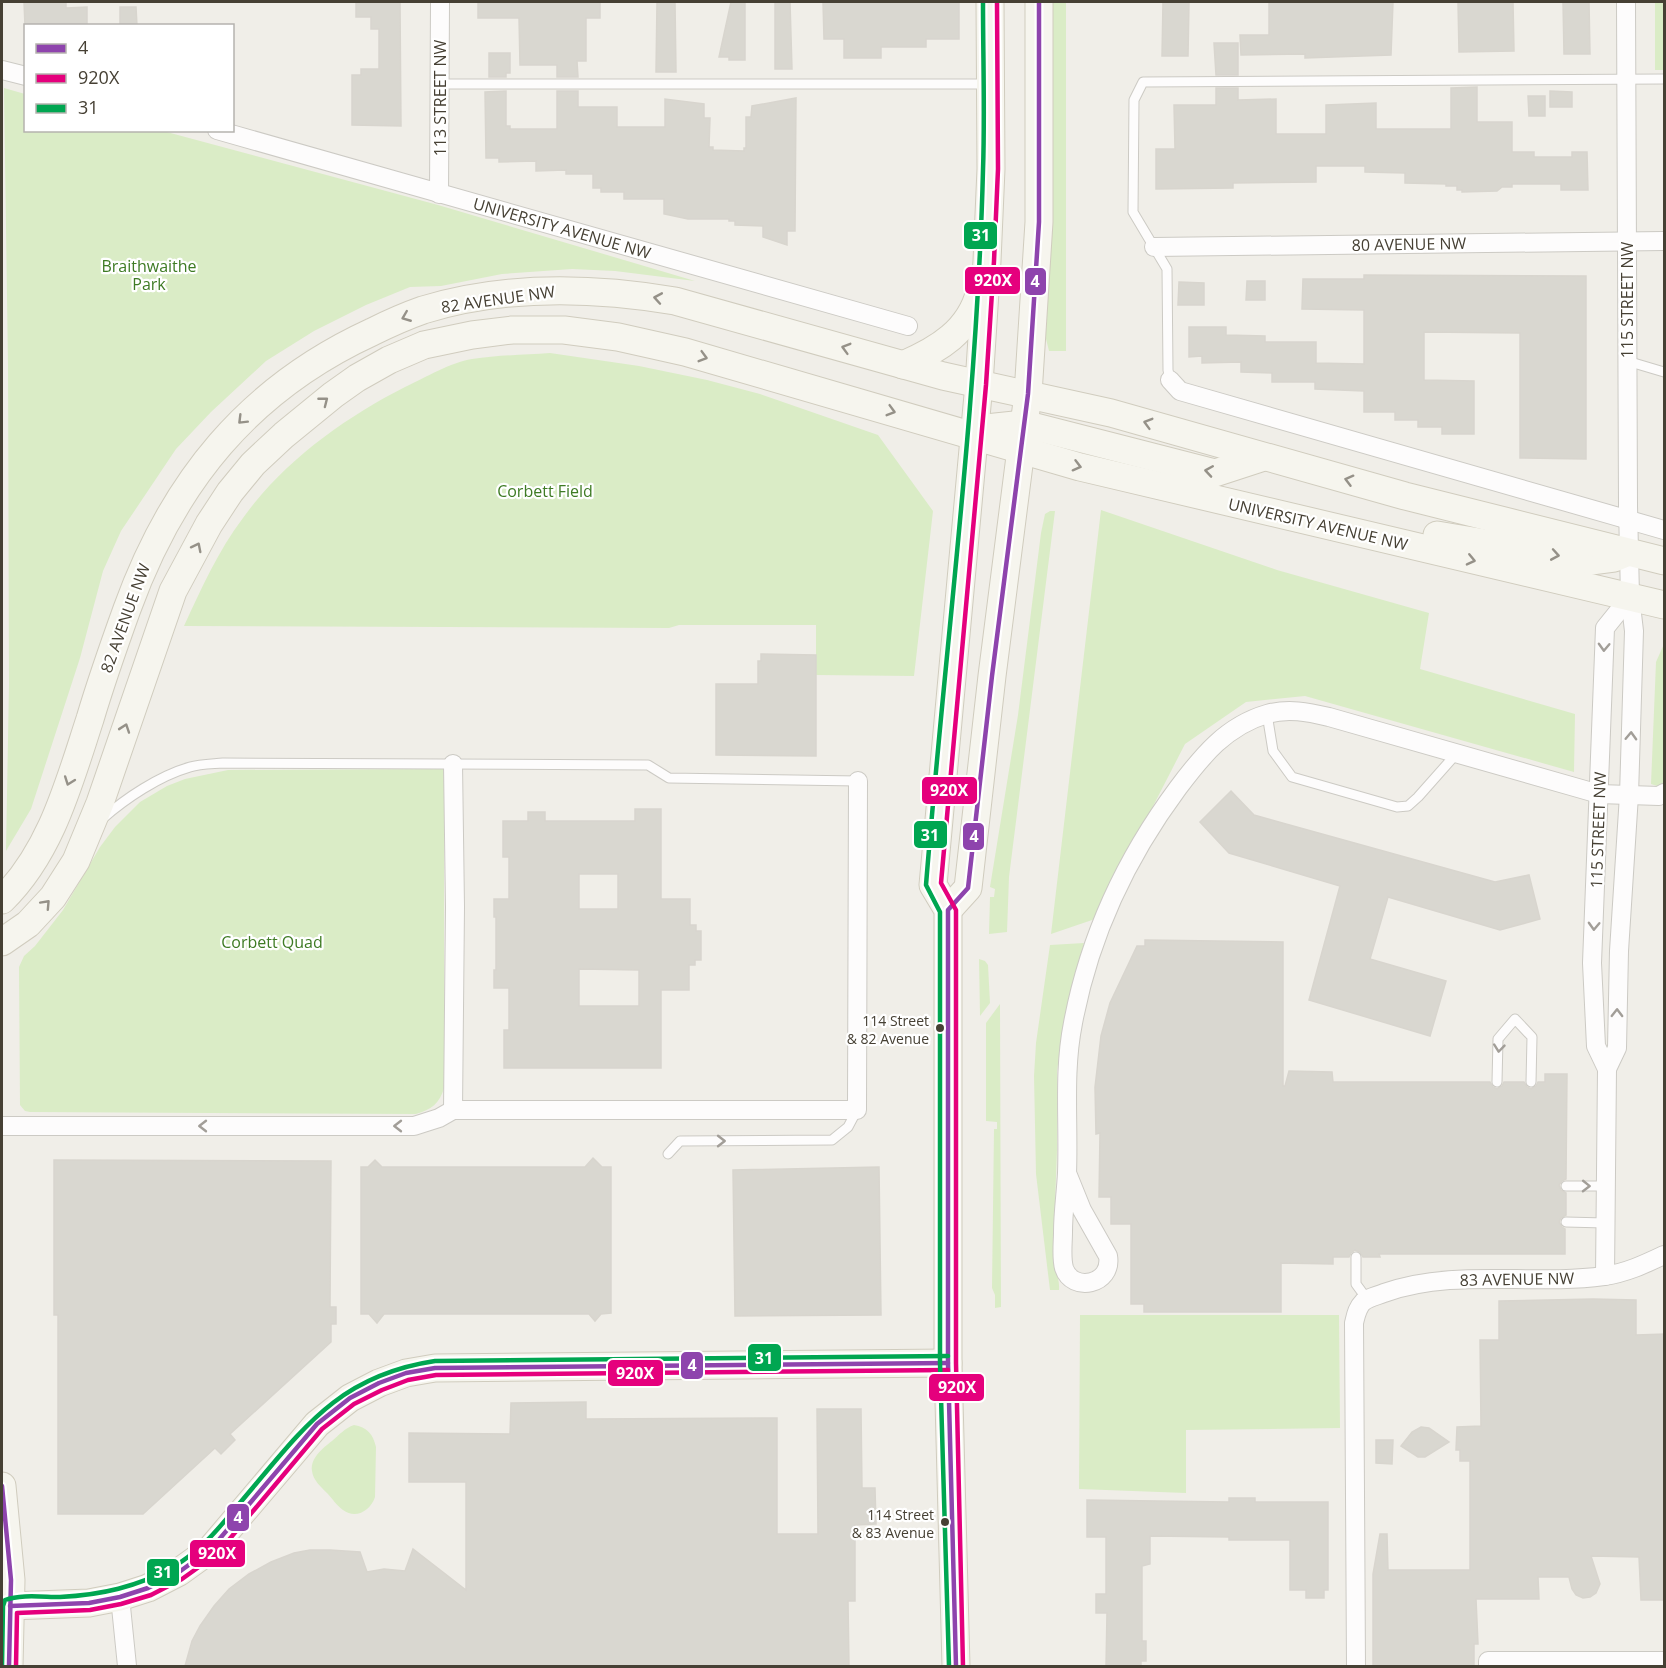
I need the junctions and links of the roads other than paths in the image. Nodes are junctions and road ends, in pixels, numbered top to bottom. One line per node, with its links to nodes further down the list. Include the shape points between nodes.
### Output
1 (440, 2): 9 (street, 113 STREET NW)
2 (990, 2): 10 (main road)
3 (1039, 2): 23 (main road, via 1039,222)
4 (1626, 2): 8 (street, 115 STREET NW)
5 (2, 69): 6 (street)
6 (24, 75)
7 (1665, 79): 8 (lane)
8 (1626, 80): 13 (street, 115 STREET NW); 15 (lane, via 1143,82 1134,100 1133,212)
9 (440, 84): 10 (lane); 12 (street, 113 STREET NW)
10 (991, 84): 16 (main road)
11 (223, 132): 12 (street, UNIVERSITY AVENUE NW)
12 (439, 194): 17 (street, UNIVERSITY AVENUE NW)
13 (1627, 241): 14 (street, 80 AVENUE NW); 15 (street, 80 AVENUE NW); 18 (street, 115 STREET NW)
14 (1665, 241)
15 (1154, 247): 21 (lane, via 1167,269)
16 (987, 261): 19 (main road, via 976,304 963,326 936,349); 22 (main road)
17 (908, 326)
18 (1627, 361): 20 (lane); 27 (street, 115 STREET NW)
19 (903, 364): 22 (main road, 82 AVENUE NW); 43 (main road, 82 AVENUE NW, one-way to 43, via 675,301 632,293 580,290 528,292 422,310 318,360 253,408 230,431 194,476 159,534 128,607 57,816 13,889)
20 (1665, 372)
21 (1170, 380): 27 (street, via 1180,392)
22 (979, 384): 23 (main road, 82 AVENUE NW); 24 (main road)
23 (1028, 394): 25 (main road); 26 (main road, one-way to 23, via 1111,412)
24 (974, 436): 25 (main road, UNIVERSITY AVENUE NW); 42 (main road, 82 AVENUE NW, one-way to 24, via 173,591 230,492 253,464 333,394 389,360 424,345 472,335 512,330 574,331 685,352); 44 (main road, via 933,885)
25 (1023, 437): 26 (main road, one-way to 25, via 1221,472 1208,472); 29 (main road, UNIVERSITY AVENUE NW, one-way to 29, via 1092,470); 44 (main road, via 968,888)
26 (1264, 457): 30 (main road, one-way to 26, via 1457,510)
27 (1628, 519): 28 (street); 30 (street, 115 STREET NW)
28 (1665, 530)
29 (1394, 542): 30 (main road, one-way to 30, via 1439,535 1591,561); 33 (main road, UNIVERSITY AVENUE NW, one-way to 33)
30 (1630, 551): 31 (main road); 33 (street, 115 STREET NW)
31 (1665, 561)
32 (1665, 585): 33 (main road, via 1644,588)
33 (1630, 597): 34 (main road, UNIVERSITY AVENUE NW); 40 (street, 115 STREET NW, one-way to 40, via 1605,628); 41 (street, 115 STREET NW, one-way to 33, via 1634,631)
34 (1665, 605)
35 (1267, 714): 36 (street, via 1310,712); 36 (lane, via 1273,751 1292,777 1397,807 1408,806); 53 (street, via 1224,735 1203,755 1160,814 1120,883 1088,961 1072,1025 1067,1083)
36 (1457, 753): 40 (street)
37 (453, 764): 38 (lane, via 648,765 669,778); 42 (lane, via 202,765 180,771 124,801); 49 (street)
38 (858, 781): 50 (street)
39 (1665, 793): 41 (street)
40 (1599, 794): 41 (street); 46 (street, 115 STREET NW, one-way to 46, via 1592,963 1596,1046)
41 (1629, 795): 46 (street, 115 STREET NW, one-way to 41, via 1617,1048)
42 (90, 830): 45 (main road, 82 AVENUE NW, one-way to 42, via 28,924 53,897)
43 (2, 900)
44 (948, 910): 62 (main road)
45 (2, 942)
46 (1606, 1069): 55 (street, 115 STREET NW)
47 (1497, 1082): 48 (lane, one-way to 47, via 1532,1037 1515,1019 1498,1039)
48 (1531, 1082)
49 (453, 1110): 50 (street); 51 (street, one-way to 51, via 414,1126)
50 (857, 1110): 52 (lane, one-way to 50, via 680,1141 832,1140 848,1127)
51 (2, 1126)
52 (669, 1154)
53 (1067, 1173): 53 (street, via 1064,1267 1072,1279 1093,1282 1104,1275 1108,1256)
54 (1566, 1186): 55 (lane, one-way to 55)
55 (1605, 1186): 57 (street, 115 STREET NW)
56 (1566, 1222): 57 (lane)
57 (1605, 1222): 60 (street, 115 STREET NW)
58 (1665, 1255): 60 (street, 83 AVENUE NW)
59 (1356, 1257): 61 (lane, via 1356,1284)
60 (1605, 1276): 61 (street, 83 AVENUE NW, via 1442,1280 1403,1286)
61 (1367, 1299): 70 (street, via 1357,1310 1354,1323)
62 (948, 1364): 64 (main road, via 435,1368 406,1373 350,1398 317,1424 210,1549 179,1572); 69 (main road)
63 (2, 1486): 65 (main road, via 11,1580)
64 (120, 1597): 65 (main road); 68 (street)
65 (6, 1606): 67 (main road)
66 (1665, 1661): 71 (street, via 1488,1661)
67 (9, 1666)
68 (127, 1666)
69 (956, 1666)
70 (1356, 1666)
71 (1488, 1666)

